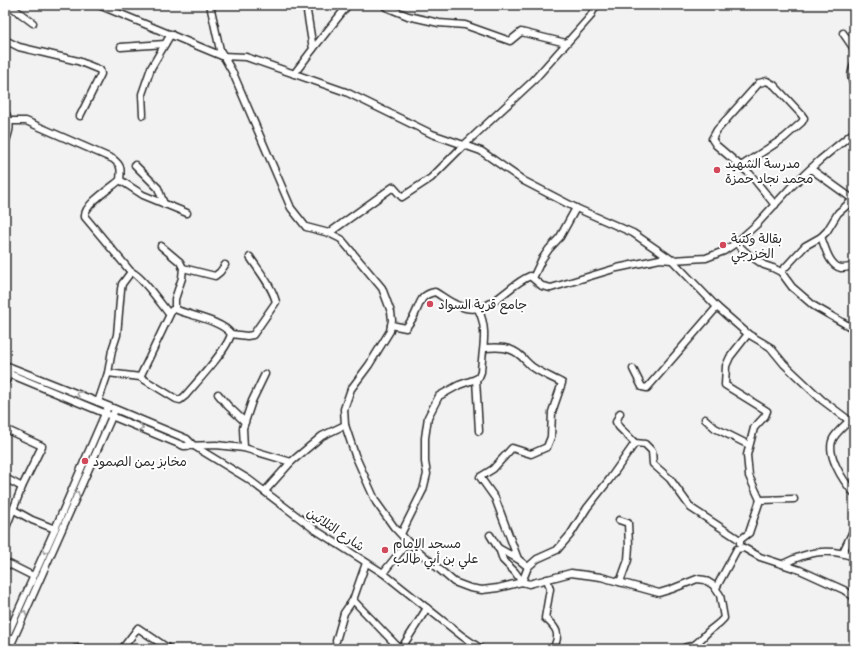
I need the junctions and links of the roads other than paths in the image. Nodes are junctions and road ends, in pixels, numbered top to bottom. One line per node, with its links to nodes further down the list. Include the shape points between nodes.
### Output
1 (9, 5): 8 (street)
2 (99, 5): 10 (street)
3 (210, 5): 17 (street)
4 (306, 5): 15 (street)
5 (348, 5): 15 (street)
6 (386, 5): 12 (street, via 408,16 439,23 465,25 510,41 522,32)
7 (596, 5): 12 (street, via 590,17)
8 (33, 23)
9 (844, 33): 16 (street)
10 (171, 34): 13 (street); 17 (street)
11 (5, 40): 23 (street, via 19,47 78,61 100,70 101,74)
12 (566, 43): 27 (street, via 533,81)
13 (165, 44): 14 (street); 22 (street, via 142,94)
14 (121, 47)
15 (313, 49): 19 (street)
16 (854, 50)
17 (222, 56): 19 (street, via 246,57); 37 (street, via 233,73 291,208 306,227)
18 (854, 64): 20 (street, via 851,79)
19 (294, 74): 27 (street, via 346,92 432,134)
20 (854, 84)
21 (5, 112): 24 (street)
22 (143, 115)
23 (80, 116)
24 (9, 121): 26 (street, via 10,130); 31 (street, via 26,121 113,159 119,164)
25 (854, 132): 30 (street)
26 (5, 143)
27 (464, 145): 35 (street, via 481,151 524,181); 37 (street, via 431,178 402,197 393,187)
28 (135, 165): 33 (street, via 158,188)
29 (741, 166): 29 (street, via 784,138 804,118 774,85 767,81 759,83 712,135 713,142); 34 (street)
30 (811, 169): 32 (street); 34 (street)
31 (120, 180): 33 (street, via 143,195); 46 (street, via 90,204 84,213)
32 (854, 199): 38 (street, via 838,212)
33 (164, 204): 36 (street)
34 (775, 204): 39 (street)
35 (576, 208): 42 (street, via 634,233); 48 (street, via 560,237 542,259)
36 (187, 213)
37 (329, 233): 53 (street, via 341,239 382,288 391,312)
38 (821, 237): 44 (street, via 831,261 836,266); 47 (street, via 805,246)
39 (736, 243): 42 (street, via 706,258); 47 (street, via 764,265)
40 (161, 246): 45 (street, via 180,262)
41 (250, 257): 55 (street, via 276,302 254,335)
42 (672, 260): 48 (street, via 660,259 617,268 551,288 542,286); 49 (street)
43 (225, 265): 45 (street, via 214,276)
44 (854, 266)
45 (183, 268): 50 (street)
46 (131, 272): 52 (street, via 142,281); 61 (street, via 122,284 117,335)
47 (780, 272): 54 (street, via 792,287 814,306)
48 (533, 278): 51 (street, via 530,276 520,280 489,305)
49 (717, 307): 56 (street); 59 (street, via 647,388 642,387)
50 (175, 309): 52 (street); 55 (street, via 220,325)
51 (478, 309): 53 (street, via 470,310 457,305 435,292 427,294 421,300 406,328); 57 (street, via 485,328)
52 (169, 314): 63 (street)
53 (391, 325): 76 (street, via 390,331 369,365 351,389 344,409)
54 (854, 329)
55 (230, 334): 63 (street, via 217,358 180,400)
56 (748, 334): 75 (street, via 770,347 822,400); 80 (street, via 730,357 726,366 725,385 767,411 754,428)
57 (484, 348): 64 (street, via 481,372); 103 (street, via 510,348 533,368 562,383 552,412 551,437 547,447 531,454 512,448 493,469 480,477 495,498)
58 (5, 365): 60 (street, شارع الثلاثين)
59 (634, 369)
60 (9, 371): 65 (street); 67 (street, شارع الثلاثين, one-way to 60); 70 (street, شارع الثلاثين)
61 (108, 373): 63 (street); 67 (street)
62 (265, 374): 74 (street)
63 (140, 378)
64 (476, 379): 78 (street); 95 (street, via 439,396 428,417 425,438 427,474 423,490)
65 (5, 383)
66 (218, 394): 74 (street)
67 (98, 402): 68 (street, شارع الثلاثين)
68 (108, 406): 69 (street, شارع الثلاثين); 70 (street)
69 (115, 409): 72 (street); 81 (street, شارع الثلاثين, via 186,439)
70 (105, 412): 72 (street, شارع الثلاثين); 92 (street)
71 (620, 413): 79 (street, via 616,422 619,428)
72 (112, 415): 81 (street, شارع الثلاثين, one-way to 81, via 184,446); 120 (street, one-way to 72)
73 (706, 419): 80 (street, via 715,428)
74 (245, 422): 82 (street)
75 (852, 422): 87 (street, via 834,437 831,456)
76 (345, 425): 83 (street, via 322,436); 95 (street, via 376,502)
77 (5, 429): 85 (street, via 42,446)
78 (479, 431)
79 (635, 443): 97 (street, via 645,444 652,451 654,464 670,479 691,508); 107 (street, via 570,535 557,550 537,559)
80 (749, 445): 89 (street, via 749,476)
81 (194, 446): 82 (street); 86 (street, شارع الثلاثين, via 231,467)
82 (244, 448): 83 (street)
83 (291, 462): 86 (street)
84 (5, 478): 85 (street)
85 (22, 487): 90 (street)
86 (265, 491): 104 (street, شارع الثلاثين, via 314,529)
87 (854, 493)
88 (794, 499): 89 (street)
89 (760, 500): 97 (street, via 749,533)
90 (14, 510): 92 (street); 94 (street)
91 (619, 520): 112 (street, via 628,523 629,546 628,560)
92 (55, 529): 109 (street, one-way to 109)
93 (854, 529): 101 (street)
94 (5, 530)
95 (401, 534): 98 (street)
96 (490, 534): 99 (street)
97 (740, 540): 100 (street)
98 (408, 542): 108 (street); 111 (street, via 454,582 470,588 482,590)
99 (498, 548): 103 (street); 111 (street, via 503,560)
100 (740, 549): 105 (street, via 744,548 760,558); 113 (street, via 737,549)
101 (843, 552): 102 (street); 105 (street, via 800,556)
102 (854, 557)
103 (518, 559): 107 (street)
104 (366, 563): 108 (street, شارع الثلاثين); 115 (street)
105 (783, 564): 114 (street, via 844,590)
106 (5, 565): 109 (street, via 9,564)
107 (528, 567): 111 (street)
108 (383, 573): 116 (street, شارع الثلاثين)
109 (33, 576): 117 (street)
110 (547, 579): 111 (street, via 529,584); 112 (street, via 571,573 589,574); 119 (street, via 550,589 545,618 555,627 557,636)
111 (522, 582)
112 (620, 582): 113 (street, via 659,593 697,579 705,580)
113 (716, 588): 128 (street, via 720,595 724,618 701,640)
114 (854, 597)
115 (353, 600): 118 (street, via 344,613); 125 (street)
116 (427, 608): 125 (street); 126 (street, شارع الثلاثين)
117 (5, 640)
118 (336, 641)
119 (554, 647): 127 (street)
120 (9, 649)
121 (75, 649): 122 (street)
122 (84, 649)
123 (122, 649): 124 (street, via 138,628)
124 (169, 649)
125 (401, 649)
126 (481, 649)
127 (561, 649)
128 (683, 649)

